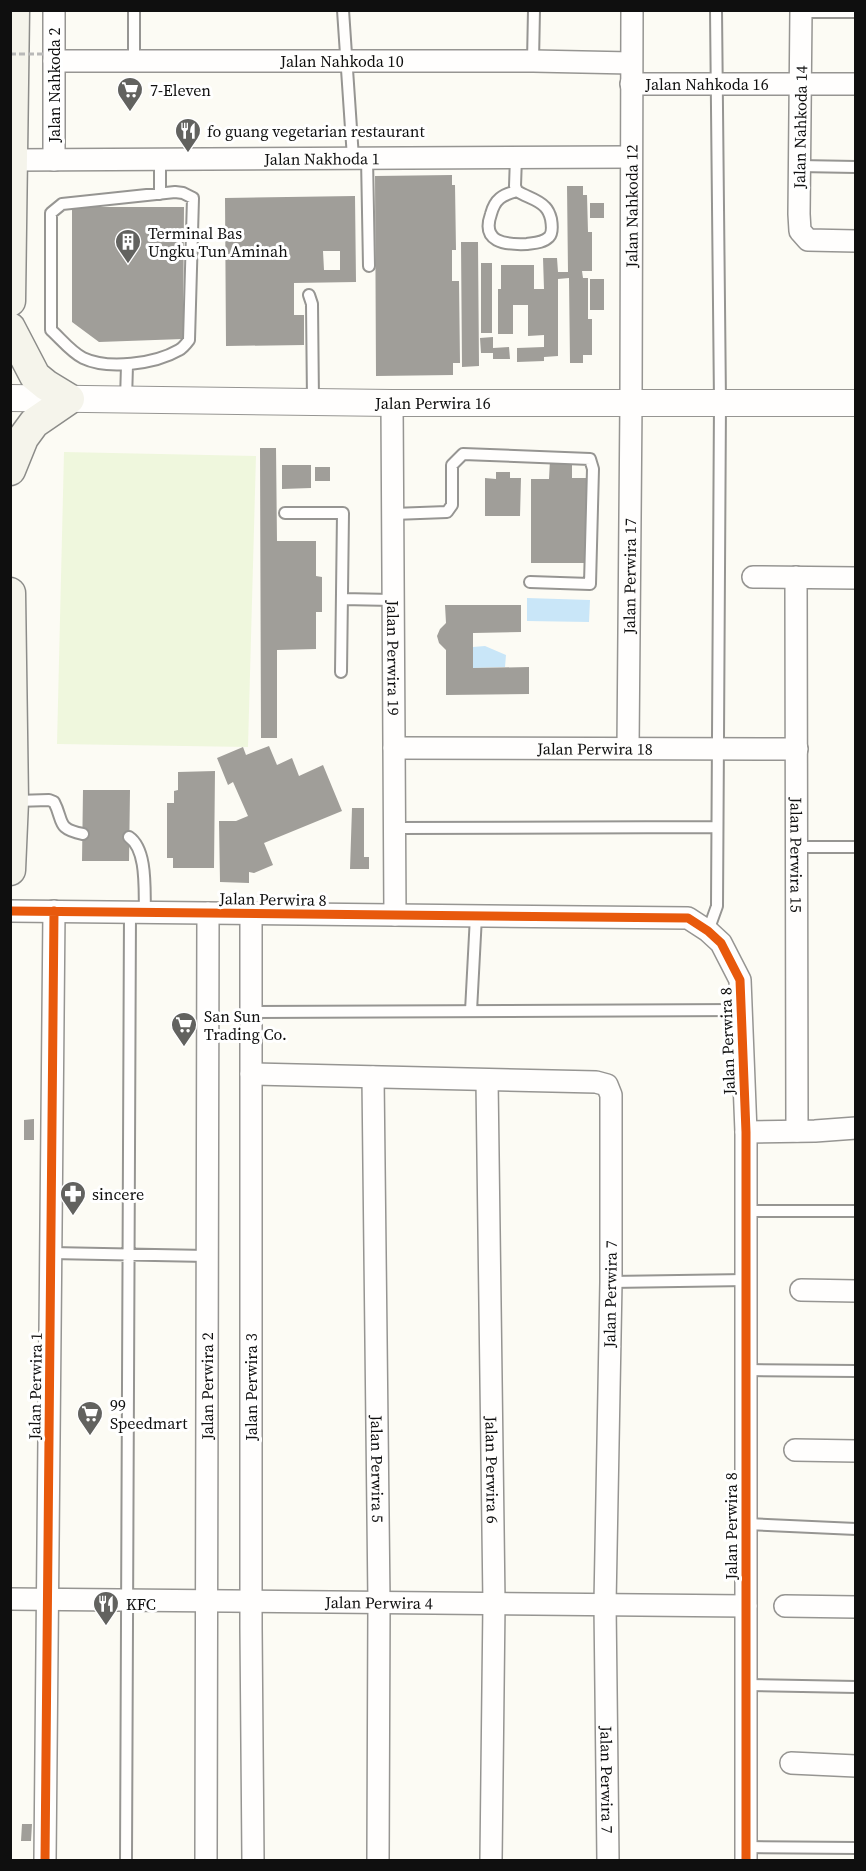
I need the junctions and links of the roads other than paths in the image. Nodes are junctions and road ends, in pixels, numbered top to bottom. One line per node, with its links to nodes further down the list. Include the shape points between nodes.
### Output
1 (14, 10): 22 (main road)
2 (54, 10): 10 (street, Jalan Nahkoda 2)
3 (134, 10): 11 (lane)
4 (343, 10): 12 (lane)
5 (534, 10): 13 (lane)
6 (632, 10): 14 (street, Jalan Nahkoda 12)
7 (717, 10): 16 (lane)
8 (801, 11): 9 (lane); 17 (street, Jalan Nahkoda 14)
9 (855, 12)
10 (50, 58): 11 (street, Jalan Nahkoda 10); 23 (street, Jalan Nahkoda 2)
11 (134, 61): 12 (street, Jalan Nahkoda 10)
12 (346, 61): 13 (street, Jalan Nahkoda 10); 19 (lane)
13 (533, 61): 14 (street, Jalan Nahkoda 10)
14 (631, 73): 16 (street, Jalan Nahkoda 16); 18 (street, Jalan Nahkoda 12)
15 (855, 84): 17 (street, Jalan Nahkoda 16)
16 (716, 85): 17 (street, Jalan Nahkoda 16); 39 (lane)
17 (800, 85): 24 (street, Jalan Nahkoda 14)
18 (631, 157): 20 (street, Jalan Nakhoda 1); 38 (street, Jalan Nahkoda 12)
19 (360, 158): 20 (street, Jalan Nakhoda 1); 21 (street, Jalan Nakhoda 1); 29 (lane)
20 (516, 158): 26 (lane)
21 (160, 159): 23 (street, Jalan Nakhoda 1); 27 (lane)
22 (13, 160): 23 (street, Jalan Nakhoda 1); 31 (main road)
23 (54, 160)
24 (799, 166): 25 (lane); 28 (street, Jalan Nahkoda 14, via 800,231 808,240)
25 (855, 167)
26 (517, 191): 26 (lane, via 550,213 551,234 540,243 507,244 490,234 488,222 497,199)
27 (160, 194): 33 (lane, via 183,193 192,198 189,340 181,350); 33 (lane, via 62,204 51,213 51,330 81,357 95,363)
28 (855, 241)
29 (369, 266)
30 (309, 295): 37 (lane)
31 (10, 301)
32 (10, 328): 35 (main road, via 35,376)
33 (127, 365): 36 (lane)
34 (10, 398): 35 (street, Jalan Perwira 16)
35 (69, 399): 36 (street, Jalan Perwira 16); 42 (main road, via 34,423 23,438)
36 (126, 400): 37 (street, Jalan Perwira 16)
37 (313, 401): 40 (street, Jalan Perwira 16)
38 (631, 402): 39 (street, Jalan Perwira 16); 40 (street, Jalan Perwira 16); 54 (street, Jalan Perwira 17)
39 (720, 402): 41 (street, Jalan Perwira 16); 55 (lane)
40 (392, 403): 44 (street, Jalan Perwira 19)
41 (855, 403)
42 (10, 471)
43 (285, 513): 50 (lane, via 343,513)
44 (393, 514): 48 (lane, via 447,512 452,505 452,465 464,454 590,459 590,584); 51 (street, Jalan Perwira 19)
45 (753, 577): 46 (street)
46 (796, 578): 47 (street); 56 (street, Jalan Perwira 15)
47 (855, 578)
48 (530, 582)
49 (10, 593): 57 (main road)
50 (342, 599): 51 (lane); 52 (lane)
51 (393, 600): 53 (street, Jalan Perwira 19)
52 (341, 672)
53 (394, 748): 54 (street, Jalan Perwira 18); 59 (street, Jalan Perwira 19)
54 (628, 748): 55 (street, Jalan Perwira 18)
55 (718, 749): 56 (street, Jalan Perwira 18); 58 (lane)
56 (797, 749): 62 (street, Jalan Perwira 15)
57 (13, 801): 60 (lane, via 54,802 62,825); 64 (main road)
58 (717, 827): 59 (lane); 72 (lane, via 717,906)
59 (394, 828): 70 (street, Jalan Perwira 19)
60 (83, 834)
61 (129, 837): 67 (lane, via 142,858)
62 (796, 847): 63 (lane); 80 (street, Jalan Perwira 15)
63 (855, 847)
64 (10, 870)
65 (10, 911): 66 (street, Jalan Perwira 8)
66 (54, 911): 67 (street, Jalan Perwira 8); 84 (street, Jalan Perwira 1)
67 (137, 912): 68 (street, Jalan Perwira 8); 85 (lane)
68 (208, 913): 69 (street, Jalan Perwira 8); 86 (street, Jalan Perwira 2)
69 (251, 913): 70 (street, Jalan Perwira 8); 75 (street, Jalan Perwira 3)
70 (395, 915): 71 (street, Jalan Perwira 8)
71 (476, 916): 72 (street, Jalan Perwira 8, via 688,918); 74 (lane)
72 (708, 931): 73 (street, Jalan Perwira 8, via 721,943 740,980)
73 (741, 1010): 74 (lane); 81 (street, Jalan Perwira 8)
74 (471, 1011): 75 (lane)
75 (251, 1012): 76 (street, Jalan Perwira 3)
76 (251, 1074): 77 (street, Jalan Perwira 7); 101 (street, Jalan Perwira 3)
77 (373, 1077): 78 (street, Jalan Perwira 7); 102 (street, Jalan Perwira 5)
78 (487, 1080): 88 (street, Jalan Perwira 7, via 607,1085 611,1095); 103 (street, Jalan Perwira 6)
79 (855, 1128): 80 (street)
80 (796, 1131): 81 (street)
81 (746, 1132): 83 (street, Jalan Perwira 8)
82 (855, 1210): 83 (lane)
83 (746, 1211): 87 (street, Jalan Perwira 8)
84 (51, 1253): 85 (lane); 98 (street, Jalan Perwira 1)
85 (129, 1254): 86 (lane); 99 (lane)
86 (207, 1256): 100 (street, Jalan Perwira 2)
87 (746, 1280): 88 (lane); 91 (street, Jalan Perwira 8)
88 (611, 1282): 104 (street, Jalan Perwira 7)
89 (801, 1290): 90 (street)
90 (855, 1291)
91 (746, 1370): 92 (lane); 95 (street, Jalan Perwira 8)
92 (855, 1371)
93 (795, 1450): 94 (street)
94 (855, 1450)
95 (746, 1524): 96 (lane); 105 (street, Jalan Perwira 8)
96 (855, 1528)
97 (10, 1599): 98 (street, Jalan Perwira 4)
98 (48, 1599): 99 (street, Jalan Perwira 4); 114 (street, Jalan Perwira 1)
99 (128, 1600): 100 (street, Jalan Perwira 4); 115 (lane)
100 (206, 1601): 101 (street, Jalan Perwira 4); 116 (street, Jalan Perwira 2)
101 (250, 1601): 102 (street, Jalan Perwira 4); 117 (street, Jalan Perwira 3)
102 (380, 1602): 103 (street, Jalan Perwira 4); 118 (street, Jalan Perwira 5)
103 (494, 1603): 104 (street, Jalan Perwira 4); 119 (street, Jalan Perwira 6)
104 (605, 1604): 105 (street, Jalan Perwira 4); 120 (street, Jalan Perwira 7)
105 (746, 1606): 108 (street, Jalan Perwira 8)
106 (785, 1606): 107 (street)
107 (855, 1607)
108 (746, 1685): 109 (lane); 113 (street, Jalan Perwira 8)
109 (855, 1687)
110 (791, 1763): 111 (street)
111 (855, 1766)
112 (855, 1848): 113 (lane)
113 (746, 1854)
114 (45, 1860)
115 (126, 1860)
116 (206, 1860)
117 (253, 1860)
118 (378, 1860)
119 (491, 1860)
120 (608, 1860)

